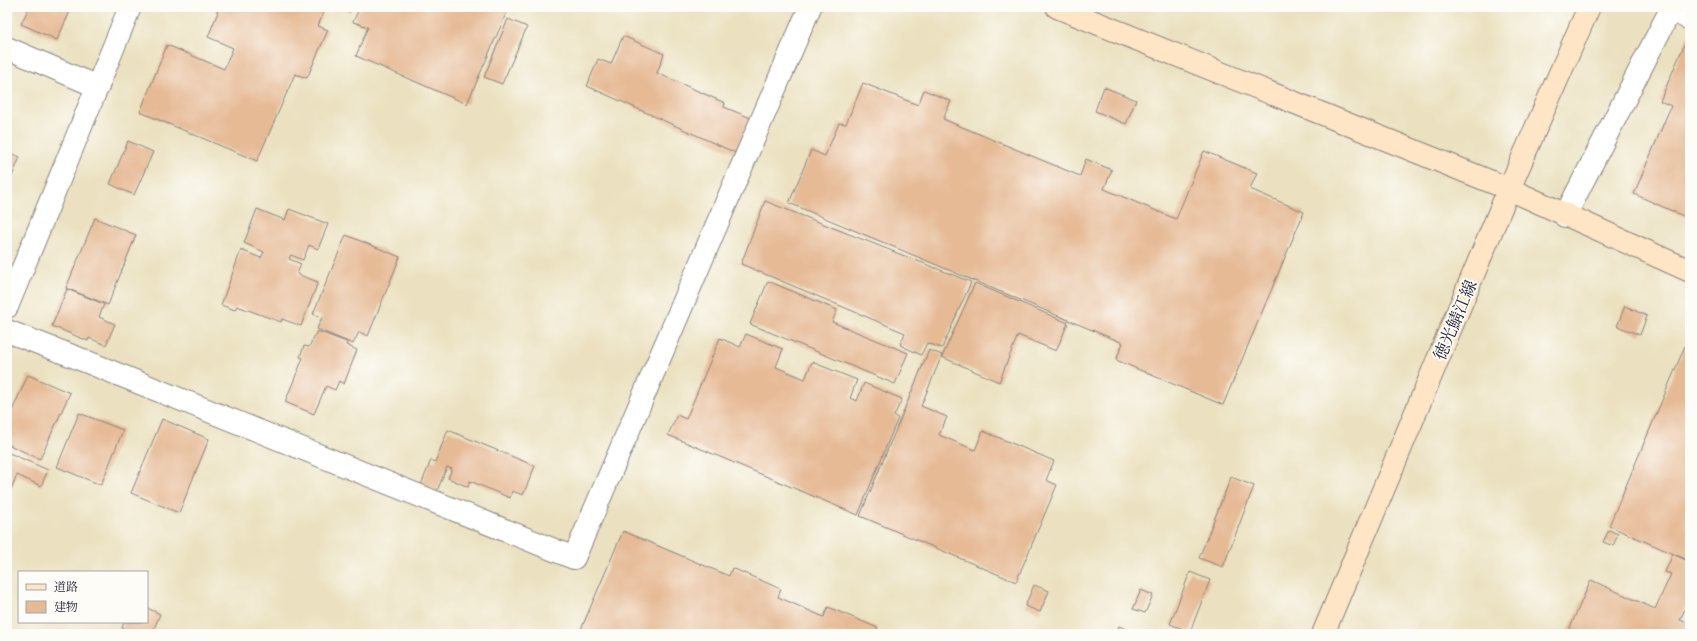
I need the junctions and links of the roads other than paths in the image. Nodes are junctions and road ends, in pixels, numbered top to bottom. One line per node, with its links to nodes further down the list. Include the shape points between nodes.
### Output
1 (130, 7): 7 (street)
2 (810, 7): 12 (street, via 574,558)
3 (1057, 7): 8 (street)
4 (1589, 7): 8 (street, 徳光鯖江線)
5 (1678, 12): 9 (street)
6 (7, 48): 7 (street)
7 (98, 87): 11 (street)
8 (1509, 190): 9 (street); 13 (street, 徳光鯖江線)
9 (1565, 216): 10 (street)
10 (1690, 271)
11 (7, 307)
12 (7, 331)
13 (1324, 634)

